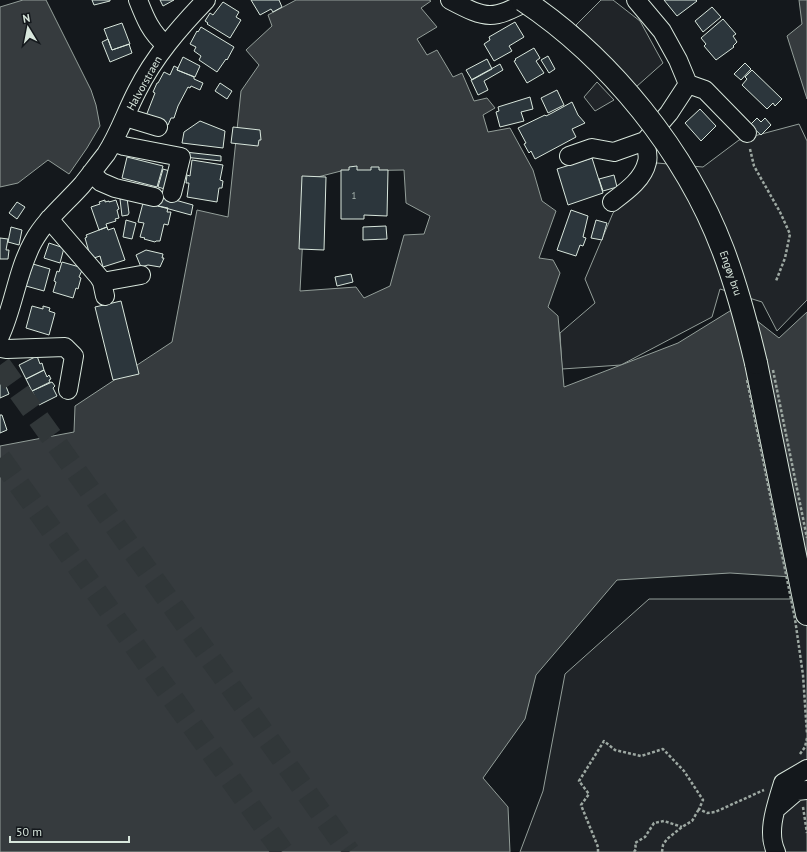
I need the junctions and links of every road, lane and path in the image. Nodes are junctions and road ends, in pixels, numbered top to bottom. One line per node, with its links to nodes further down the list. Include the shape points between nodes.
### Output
1 (138, 0): 7 (street, via 152,31)
2 (206, 0): 7 (street, Halvorstraen)
3 (450, 0): 5 (street, via 488,16 500,14)
4 (523, 0): 26 (main road, Engøy bru, bridge, via 555,24 607,70 626,92 663,138 708,216 725,255 748,329)
5 (530, 0)
6 (636, 0): 8 (street, via 662,31)
7 (166, 45): 9 (street, Halvorstraen, via 137,91)
8 (688, 84): 11 (street, via 704,90); 12 (street)
9 (125, 117): 10 (street); 13 (street, Halvorstraen)
10 (158, 127)
11 (747, 133): 21 (path, via 754,166 790,234 785,258)
12 (645, 141): 14 (street, via 614,152 592,148); 18 (street, via 648,162 637,180)
13 (113, 142): 15 (street, Halvorstraen); 16 (street, via 181,158)
14 (569, 156)
15 (91, 173): 17 (street, via 101,182 115,188); 19 (street, Halvorstraen)
16 (172, 193)
17 (154, 197)
18 (612, 202)
19 (49, 219): 20 (street, via 103,289); 22 (street, Halvorstraen, via 29,249)
20 (141, 275)
21 (776, 281)
22 (0, 336)
23 (0, 348): 25 (street, via 7,350 65,347 74,356)
24 (746, 373): 27 (path, bridge, via 795,619 803,675)
25 (68, 390)
26 (807, 614)
27 (807, 734)
28 (807, 769): 33 (street, via 783,783)
29 (767, 788): 32 (path, via 716,812 707,813)
30 (807, 790): 33 (street, via 797,791)
31 (807, 807): 35 (path, via 802,804)
32 (700, 809): 34 (path, via 692,821); 36 (path, via 703,800 684,771 663,749 641,756 615,750 604,741 579,781 589,794 581,805)
33 (776, 809): 39 (street, via 772,833)
34 (682, 827): 37 (path, via 664,821 654,823 645,837 635,843); 38 (path, via 663,845)
35 (807, 834)
36 (598, 852)
37 (634, 852)
38 (662, 852)
39 (776, 852)

